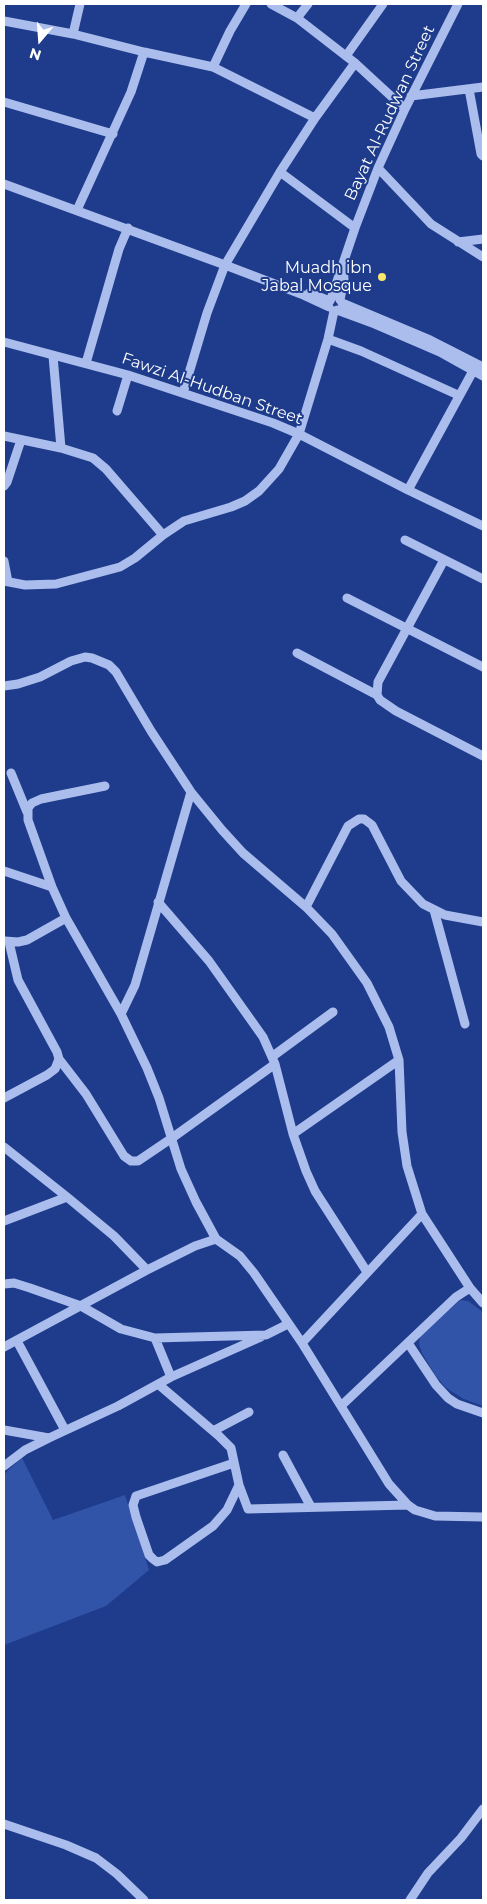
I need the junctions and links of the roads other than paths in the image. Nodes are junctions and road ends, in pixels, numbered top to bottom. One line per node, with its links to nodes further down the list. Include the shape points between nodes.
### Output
1 (80, 4): 9 (street)
2 (246, 4): 13 (street)
3 (271, 4): 7 (street)
4 (308, 4): 7 (street)
5 (382, 4): 11 (street)
6 (460, 4): 16 (street, Bayat Al-Rudwan Street)
7 (297, 18): 11 (street)
8 (4, 21): 9 (street)
9 (73, 34): 10 (street)
10 (144, 52): 13 (street); 20 (street)
11 (346, 56): 12 (street)
12 (355, 63): 18 (street); 19 (street)
13 (213, 66): 19 (street)
14 (483, 87): 15 (street)
15 (469, 89): 16 (street); 21 (street)
16 (411, 96): 18 (street, Bayat Al-Rudwan Street)
17 (4, 102): 20 (street)
18 (405, 109): 22 (street, Bayat Al-Rudwan Street)
19 (315, 118): 23 (street)
20 (113, 134): 25 (street)
21 (483, 156)
22 (378, 168): 27 (street, Bayat Al-Rudwan Street); 29 (street, via 424,218)
23 (280, 172): 27 (street); 31 (street)
24 (4, 184): 25 (street)
25 (77, 210): 26 (street)
26 (128, 228): 31 (street); 36 (street)
27 (355, 228): 32 (street, Bayat Al-Rudwan Street, via 335,283)
28 (483, 239): 29 (street)
29 (458, 242): 30 (street)
30 (483, 257)
31 (225, 265): 32 (street); 41 (street)
32 (335, 304): 33 (street, Bayat Al-Rudwan Street); 37 (street, via 430,340); 38 (street)
33 (328, 339): 42 (street); 44 (street, Bayat Al-Rudwan Street)
34 (4, 342): 35 (street, Fawzi Al-Hudban Street)
35 (53, 356): 36 (street, Fawzi Al-Hudban Street); 47 (street)
36 (86, 363): 39 (street, Fawzi Al-Hudban Street)
37 (483, 367)
38 (473, 370): 40 (street); 42 (street)
39 (128, 375): 41 (street, Fawzi Al-Hudban Street); 43 (street)
40 (483, 376)
41 (184, 393): 44 (street, Fawzi Al-Hudban Street)
42 (458, 395): 49 (street)
43 (116, 411)
44 (299, 434): 49 (street, Fawzi Al-Hudban Street); 51 (street, Bayat Al-Rudwan Street, via 279,469 259,491 231,508 184,520)
45 (4, 436): 46 (street)
46 (21, 440): 47 (street); 48 (street)
47 (61, 448): 51 (street, via 93,458 106,469)
48 (4, 486)
49 (408, 490): 50 (street, Fawzi Al-Hudban Street)
50 (483, 526)
51 (163, 535): 56 (street, Bayat Al-Rudwan Street, via 120,567 97,574 56,584 25,585)
52 (405, 540): 53 (street)
53 (444, 560): 55 (street); 58 (street)
54 (4, 562): 56 (street)
55 (483, 579)
56 (6, 581)
57 (347, 598): 58 (street)
58 (408, 629): 60 (street); 62 (street, via 378,682)
59 (297, 654): 62 (street)
60 (483, 668)
61 (4, 686): 66 (street, via 40,677 84,657 102,661 116,672)
62 (377, 695): 63 (street, via 396,711)
63 (483, 756)
64 (10, 773): 67 (street)
65 (105, 786): 67 (street, via 41,799 32,803)
66 (191, 792): 70 (street); 71 (street, via 233,842)
67 (27, 812): 69 (street)
68 (4, 871): 69 (street)
69 (52, 887): 73 (street)
70 (158, 902): 77 (street, via 135,985); 80 (street, via 209,961 257,1027)
71 (306, 907): 72 (street, via 348,826 359,819 372,825 401,881 423,904); 81 (street, via 332,934 367,983 389,1027)
72 (434, 910): 74 (street); 78 (street)
73 (66, 918): 75 (street, via 27,940); 77 (street)
74 (483, 922)
75 (6, 941): 79 (street, via 18,980)
76 (333, 1012): 80 (street)
77 (121, 1014): 84 (street, via 147,1068)
78 (465, 1024)
79 (58, 1059): 82 (street, via 55,1069 47,1075); 84 (street, via 86,1094 124,1156 131,1161 138,1160)
80 (274, 1060): 83 (street); 84 (street)
81 (399, 1060): 83 (street); 88 (street, via 407,1166)
82 (4, 1098)
83 (293, 1134): 92 (street, via 315,1191)
84 (172, 1138): 90 (street, via 181,1169)
85 (4, 1147): 86 (street)
86 (8, 1155): 87 (street)
87 (68, 1196): 89 (street); 91 (street)
88 (422, 1214): 92 (street); 94 (street)
89 (4, 1221)
90 (216, 1239): 91 (street); 97 (street, via 240,1256)
91 (147, 1270): 96 (street)
92 (367, 1272): 102 (street)
93 (4, 1284): 96 (street, via 30,1288)
94 (470, 1288): 95 (street); 101 (street)
95 (483, 1303)
96 (81, 1306): 99 (street, via 121,1329); 100 (street)
97 (288, 1324): 98 (street); 102 (street)
98 (266, 1335): 99 (street); 104 (street)
99 (155, 1338): 104 (street)
100 (18, 1341): 103 (street); 110 (street)
101 (408, 1342): 106 (street); 108 (street, via 448,1398)
102 (302, 1343): 106 (street)
103 (4, 1347)
104 (171, 1377): 105 (street)
105 (158, 1384): 110 (street); 111 (street)
106 (341, 1406): 117 (street, via 389,1484)
107 (249, 1412): 111 (street)
108 (483, 1413)
109 (4, 1430): 112 (street)
110 (66, 1430): 112 (street)
111 (213, 1430): 114 (street, via 231,1448)
112 (49, 1438): 115 (street)
113 (283, 1455): 118 (street)
114 (234, 1463): 116 (street); 116 (street, via 136,1496 133,1505 149,1555 157,1562 165,1560 213,1526 227,1510)
115 (4, 1466)
116 (239, 1485): 118 (street, via 248,1509)
117 (408, 1505): 118 (street); 119 (street, via 434,1516)
118 (311, 1507)
119 (483, 1517)
120 (483, 1809): 122 (street, via 462,1838 433,1867)
121 (4, 1824): 123 (street, via 96,1858)
122 (413, 1899)
123 (144, 1900)

